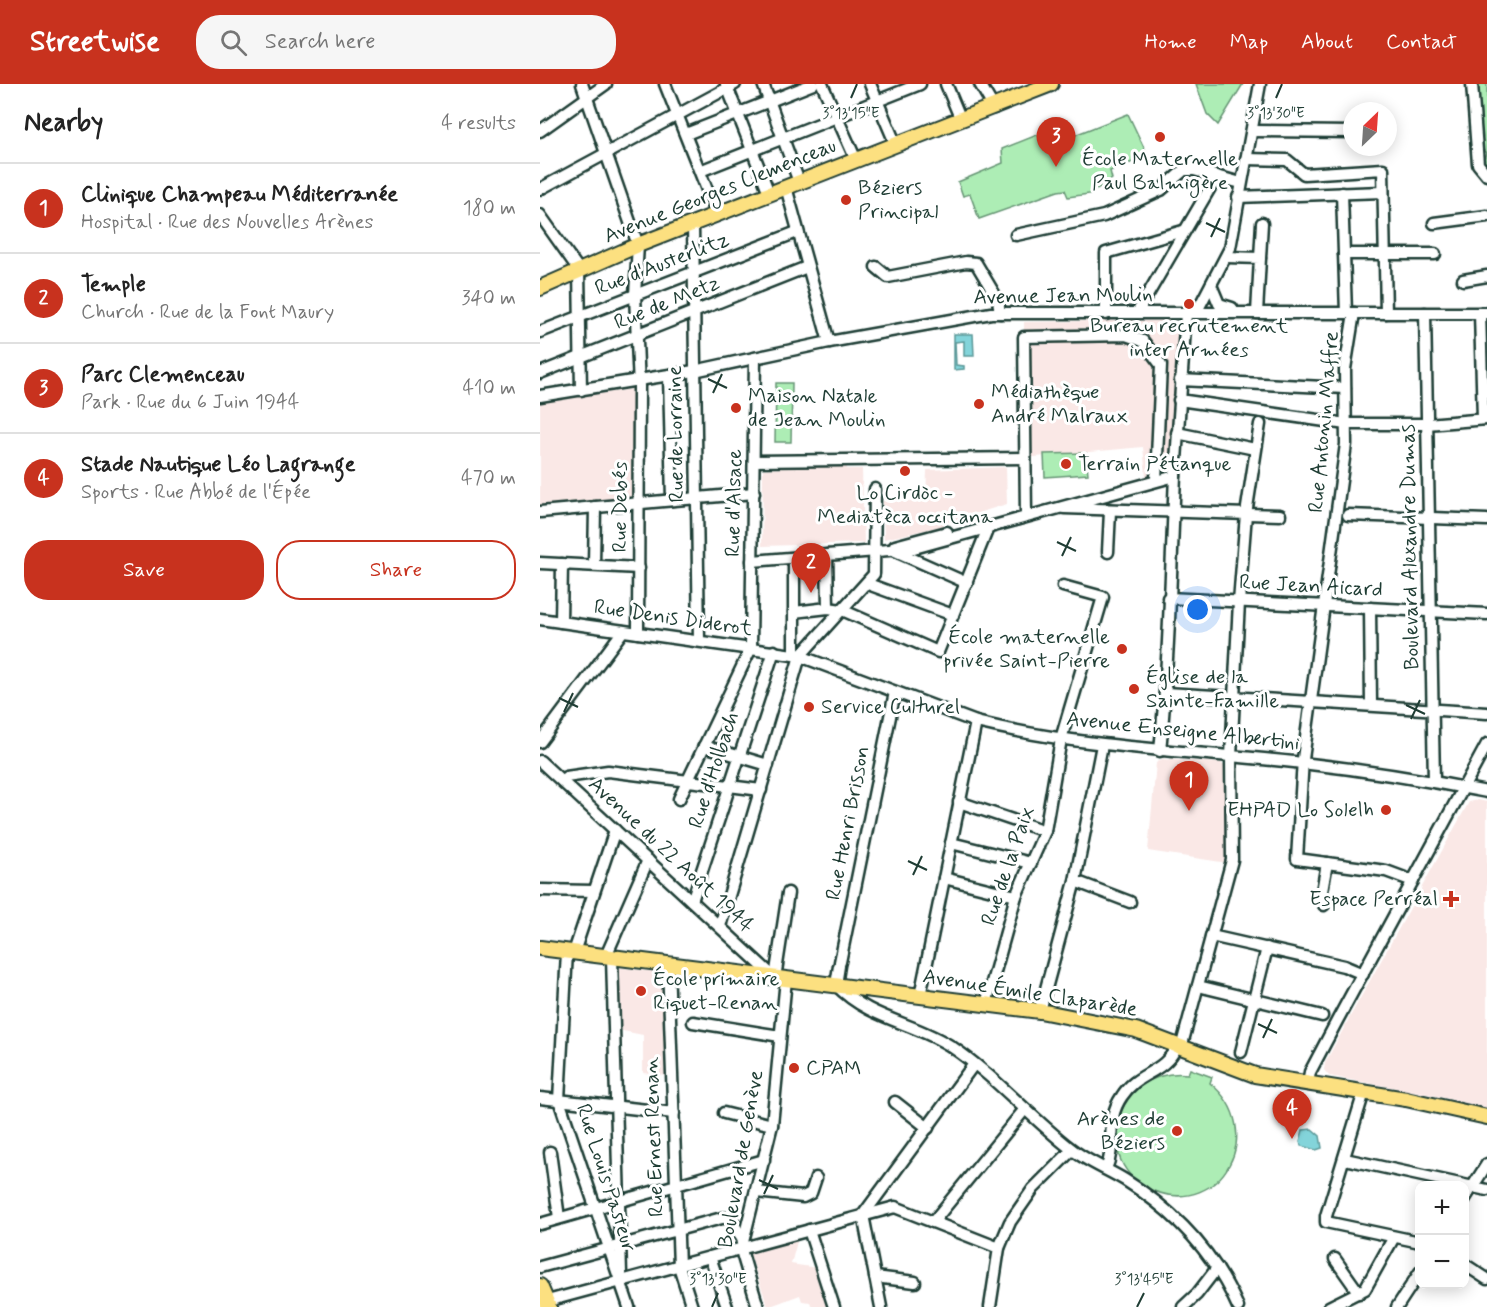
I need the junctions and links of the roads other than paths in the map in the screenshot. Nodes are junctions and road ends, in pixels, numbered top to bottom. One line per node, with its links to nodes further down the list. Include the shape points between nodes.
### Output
1 (582, 84): 15 (street)
2 (606, 84): 15 (street)
3 (665, 84): 20 (street)
4 (763, 84): 17 (street)
5 (813, 84): 17 (street)
6 (822, 84): 21 (street)
7 (870, 84): 16 (street)
8 (920, 84): 16 (street)
9 (946, 84): 22 (street)
10 (980, 84): 18 (street)
11 (1051, 84): 18 (main road, Avenue Georges Clemenceau)
12 (1260, 84): 24 (street)
13 (1472, 84): 34 (street, via 1479,165)
14 (730, 85): 19 (street); 20 (street)
15 (587, 98): 23 (street); 30 (street)
16 (878, 100): 21 (street); 28 (street)
17 (768, 101): 19 (street); 27 (street)
18 (994, 108): 22 (main road, Avenue Georges Clemenceau)
19 (737, 114): 26 (street); 29 (street)
20 (677, 115): 26 (street); 30 (street)
21 (837, 117): 27 (street); 32 (street)
22 (961, 120): 28 (main road, Avenue Georges Clemenceau)
23 (540, 131)
24 (1252, 131): 25 (street); 31 (street)
25 (1343, 132)
26 (686, 134): 33 (street)
27 (781, 139): 29 (street); 37 (street)
28 (896, 145): 32 (main road, Avenue Georges Clemenceau)
29 (752, 151): 33 (street); 41 (street)
30 (606, 153): 38 (street); 52 (street)
31 (1246, 159): 36 (street); 39 (street, via 1287,160 1304,174 1383,169)
32 (856, 160): 37 (main road, Avenue Georges Clemenceau)
33 (700, 171): 44 (street)
34 (1487, 175)
35 (1217, 176): 36 (street); 49 (street); 51 (street, via 1184,170 1161,190 1104,216)
36 (1241, 183): 42 (street)
37 (792, 184): 41 (main road, Avenue Georges Clemenceau); 50 (street)
38 (540, 189)
39 (1383, 192): 40 (street); 55 (street)
40 (1342, 193): 42 (street); 53 (street, Rue Antonin Maffre)
41 (770, 194): 44 (main road, Avenue Georges Clemenceau)
42 (1238, 197): 56 (street)
43 (540, 215): 60 (street)
44 (717, 215): 48 (main road, Avenue Georges Clemenceau)
45 (1487, 216): 47 (street)
46 (1262, 223): 57 (street)
47 (1434, 223)
48 (693, 225): 52 (main road, Avenue Georges Clemenceau); 61 (street, Rue de Lorraine)
49 (1183, 231): 68 (street); 77 (street, via 1106,253)
50 (798, 232): 58 (street); 61 (street, Rue d'Austerlitz)
51 (1016, 236)
52 (638, 245): 60 (main road, Avenue Georges Clemenceau); 66 (street, Rue Debés)
53 (1344, 254): 55 (street); 72 (street, Rue Antonin Maffre)
54 (1435, 254): 55 (street)
55 (1385, 255): 73 (street)
56 (1227, 257): 57 (street); 64 (street)
57 (1260, 258): 71 (street)
58 (807, 267): 76 (street, Rue de Metz); 82 (street)
59 (876, 267): 67 (street, via 888,277 976,263 998,300)
60 (579, 270): 65 (main road, Avenue Georges Clemenceau); 78 (street)
61 (692, 272): 66 (street, Rue d'Austerlitz); 76 (street, Rue de Lorraine)
62 (1487, 276): 63 (street)
63 (1463, 280)
64 (1211, 285): 70 (street); 71 (street, via 1215,300 1224,308)
65 (540, 288)
66 (635, 295): 78 (street, Rue d'Austerlitz); 81 (street, Rue Debés)
67 (1000, 313): 77 (street, Avenue Jean Moulin); 82 (street, Avenue Jean Moulin)
68 (1137, 313): 69 (street, Avenue Jean Moulin); 77 (street, Avenue Jean Moulin)
69 (1166, 313): 70 (street, Avenue Jean Moulin); 79 (street)
70 (1191, 313): 71 (street, Avenue Jean Moulin); 79 (street)
71 (1257, 313): 72 (street, Avenue Jean Moulin)
72 (1350, 313): 73 (street, Avenue Jean Moulin); 90 (street, Rue Antonin Maffre)
73 (1386, 313): 74 (street, Avenue Jean Moulin)
74 (1425, 313): 75 (street, Avenue Jean Moulin); 97 (street, Boulevard Alexandre Dumas)
75 (1484, 313): 94 (street)
76 (692, 314): 81 (street, Rue de Metz); 85 (street, Rue de Lorraine)
77 (1106, 314)
78 (580, 316): 80 (street, Rue d'Austerlitz); 84 (street)
79 (1184, 330): 88 (street)
80 (540, 332)
81 (636, 336): 84 (street, Rue de Metz); 89 (street, Rue Debés)
82 (829, 342): 83 (street, Avenue Jean Moulin)
83 (755, 358): 85 (street, Avenue Jean Moulin); 101 (street, Rue d'Alsace)
84 (580, 359): 86 (street, Rue de Metz); 91 (street)
85 (694, 371): 87 (street, Avenue Jean Moulin); 106 (street, Rue de Lorraine)
86 (540, 373)
87 (669, 376): 89 (street, Avenue Jean Moulin); 107 (street)
88 (1180, 380): 90 (street); 93 (street)
89 (639, 381): 91 (street, Avenue Jean Moulin); 108 (street, Rue Debés)
90 (1345, 388): 96 (street, Rue Antonin Maffre)
91 (581, 390): 92 (street, Avenue Jean Moulin)
92 (540, 396)
93 (1179, 400): 96 (street); 98 (street)
94 (1485, 419): 97 (street)
95 (1260, 424): 99 (street)
96 (1346, 424): 97 (street); 136 (street, Rue Antonin Maffre)
97 (1427, 424): 118 (street, Boulevard Alexandre Dumas)
98 (1177, 433): 99 (street); 102 (street)
99 (1255, 449): 114 (street)
100 (1024, 458): 101 (street); 103 (street, via 1024,337 1133,336 1148,346 1161,365); 115 (street)
101 (754, 461): 105 (street, Rue d'Alsace)
102 (1175, 476): 103 (street); 113 (street)
103 (1156, 480): 110 (street)
104 (875, 489): 122 (street)
105 (754, 493): 106 (street); 126 (street, Rue d'Alsace)
106 (698, 498): 107 (street); 148 (street, Rue de Lorraine)
107 (672, 500): 108 (street)
108 (639, 504): 109 (street); 130 (street, Rue Debés)
109 (595, 507): 112 (street); 129 (street)
110 (1055, 507): 111 (street); 115 (street)
111 (1110, 511): 113 (street); 123 (street)
112 (540, 512)
113 (1173, 513): 114 (street); 134 (street)
114 (1246, 513): 116 (street); 135 (street)
115 (1026, 515): 120 (street); 121 (street, via 1015,514)
116 (1280, 515)
117 (1348, 515): 118 (street)
118 (1429, 519): 119 (street); 141 (street, Boulevard Alexandre Dumas)
119 (1487, 520)
120 (988, 528): 121 (street, via 909,549); 131 (street)
121 (889, 549): 122 (street); 131 (street)
122 (875, 552): 124 (street); 132 (street, via 874,574)
123 (1108, 552)
124 (827, 555): 125 (street); 137 (street)
125 (794, 559): 126 (street); 140 (street)
126 (752, 561): 149 (street, Rue d'Alsace)
127 (540, 563): 128 (street)
128 (562, 564): 129 (street); 145 (street)
129 (594, 565): 130 (street)
130 (639, 568): 147 (street, Rue Debés)
131 (966, 583): 143 (street)
132 (868, 584): 139 (street); 143 (street)
133 (1063, 585): 160 (street, Rue de la Paix, via 1103,597)
134 (1168, 598): 135 (street, Rue Jean Aicard); 153 (street)
135 (1239, 602): 136 (street, Rue Jean Aicard); 154 (street)
136 (1324, 606): 138 (street, Rue Jean Aicard); 155 (street, Rue Antonin Maffre)
137 (828, 608): 139 (street); 140 (street)
138 (1370, 608): 141 (street, Rue Jean Aicard); 156 (street)
139 (842, 610): 143 (street, via 938,652); 151 (street)
140 (794, 612): 151 (street)
141 (1430, 612): 142 (street, Rue Jean Aicard); 157 (street, Boulevard Alexandre Dumas)
142 (1487, 614)
143 (953, 615)
144 (540, 619): 145 (street, Rue Denis Diderot)
145 (561, 622): 146 (street, Rue Denis Diderot)
146 (623, 631): 147 (street, Rue Denis Diderot); 161 (street)
147 (638, 633): 148 (street, Rue Denis Diderot)
148 (699, 641): 149 (street, Rue Denis Diderot)
149 (751, 648): 150 (street, Rue Denis Diderot); 164 (street)
150 (774, 651): 151 (street, Rue Denis Diderot); 166 (street, Rue d'Holbach)
151 (797, 656): 152 (street, Avenue Enseigne Albertini); 170 (street)
152 (894, 692): 159 (street, Avenue Enseigne Albertini); 205 (street, Rue Henri Brisson)
153 (1166, 693): 154 (street); 165 (street)
154 (1234, 697): 155 (street); 167 (street)
155 (1310, 702): 156 (street); 169 (street, Rue Antonin Maffre)
156 (1371, 705): 157 (street)
157 (1432, 709): 158 (street); 173 (street, Boulevard Alexandre Dumas)
158 (1487, 713)
159 (976, 722): 160 (street, Avenue Enseigne Albertini); 179 (street)
160 (1061, 739): 163 (street, Avenue Enseigne Albertini); 181 (street, Rue de la Paix)
161 (540, 742)
162 (1487, 744): 175 (street)
163 (1102, 745): 165 (street, Avenue Enseigne Albertini); 187 (street)
164 (704, 746): 166 (street); 172 (street)
165 (1160, 751): 167 (street, Avenue Enseigne Albertini)
166 (737, 756): 170 (street); 174 (street, Rue d'Holbach)
167 (1231, 756): 169 (street, Avenue Enseigne Albertini); 197 (street, via 1232,860)
168 (540, 761): 171 (street, Avenue du 22 Août 1944)
169 (1303, 763): 173 (street, Avenue Enseigne Albertini); 185 (street, Rue Antonin Maffre, via 1297,859)
170 (768, 765): 176 (street)
171 (562, 781): 172 (street, via 566,777 608,771); 180 (street, Avenue du 22 Août 1944)
172 (687, 781): 174 (street); 178 (street)
173 (1434, 781): 175 (street, Avenue Enseigne Albertini)
174 (728, 786): 176 (street); 193 (street, Rue d'Holbach)
175 (1465, 788): 177 (street, Avenue Enseigne Albertini); 188 (street)
176 (761, 790): 196 (street)
177 (1487, 792)
178 (679, 799)
179 (959, 802): 181 (street); 182 (street)
180 (615, 830): 183 (street, Avenue du 22 Août 1944); 190 (street, Rue Louis Pasteur)
181 (1045, 831): 184 (street, Rue de la Paix)
182 (951, 843): 184 (street); 186 (street)
183 (648, 860): 193 (street, Avenue du 22 Août 1944); 201 (street)
184 (1031, 863): 192 (street, Rue de la Paix)
185 (1327, 863): 188 (street, via 1386,871); 195 (street)
186 (944, 878): 192 (street); 207 (street)
187 (1075, 881): 194 (street); 210 (street)
188 (1413, 881): 203 (street)
189 (540, 890): 190 (street)
190 (594, 891): 200 (street, Rue Louis Pasteur)
191 (788, 893): 204 (street, Boulevard de Genève)
192 (1016, 896): 209 (street, Rue de la Paix)
193 (692, 900): 196 (street, Avenue du 22 Août 1944)
194 (1131, 902)
195 (1324, 906)
196 (720, 926): 204 (street, Avenue du 22 Août 1944)
197 (1211, 936): 199 (street); 206 (street)
198 (540, 948): 200 (main road, Avenue Émile Claparède)
199 (1267, 948): 203 (street); 208 (street)
200 (571, 952): 201 (main road, Avenue Émile Claparède); 220 (street, Rue Louis Pasteur)
201 (609, 957): 202 (main road, Avenue Émile Claparède); 222 (street)
202 (668, 964): 204 (main road, Avenue Émile Claparède); 224 (street, Rue Ernest Renan)
203 (1363, 974): 217 (street, via 1310,1072)
204 (780, 978): 205 (main road, Avenue Émile Claparède); 213 (street, Boulevard de Genève)
205 (836, 986): 207 (main road, Avenue Émile Claparède); 216 (street, via 875,1014 950,1046)
206 (1198, 986): 208 (street); 214 (street)
207 (920, 996): 209 (main road, Avenue Émile Claparède)
208 (1255, 999): 211 (street); 215 (street)
209 (986, 1004): 210 (main road, Avenue Émile Claparède)
210 (1040, 1011): 214 (main road, Avenue Émile Claparède, via 1122,1026)
211 (1322, 1016)
212 (693, 1022): 213 (street)
213 (780, 1036): 227 (street, Boulevard de Genève)
214 (1179, 1047): 217 (main road, Avenue Émile Claparède, via 1255,1075); 234 (street, via 1166,1064 1130,1086 1114,1109 1109,1134 1111,1155)
215 (1241, 1052)
216 (974, 1064): 223 (street); 228 (street)
217 (1308, 1083): 218 (main road, Avenue Émile Claparède)
218 (1364, 1092): 226 (main road, Avenue Émile Claparède); 231 (street)
219 (540, 1098): 220 (street)
220 (559, 1100): 222 (street); 242 (street, Rue Louis Pasteur)
221 (895, 1102): 228 (street)
222 (616, 1106): 224 (street); 241 (street)
223 (1025, 1109): 229 (street); 247 (street)
224 (674, 1113): 236 (street, Rue Ernest Renan)
225 (724, 1113): 227 (street)
226 (1487, 1117)
227 (772, 1125): 232 (street, Boulevard de Genève)
228 (928, 1128): 243 (street)
229 (1072, 1150): 234 (street); 255 (street, via 1033,1189 1010,1222)
230 (550, 1152): 245 (street)
231 (1345, 1159): 237 (street); 251 (street, via 1326,1222)
232 (764, 1160): 236 (street); 239 (street, Boulevard de Genève)
233 (1487, 1164): 237 (street)
234 (1106, 1169): 262 (street, via 1180,1221)
235 (816, 1179): 239 (street, via 811,1193 803,1197)
236 (676, 1184): 241 (street); 249 (street, Rue Ernest Renan)
237 (1473, 1187): 238 (street); 240 (street)
238 (1487, 1190)
239 (756, 1192): 244 (street, Boulevard de Genève)
240 (1469, 1193)
241 (618, 1201): 242 (street); 253 (street)
242 (596, 1208): 245 (street); 256 (street, Rue Louis Pasteur)
243 (863, 1215): 247 (street, via 895,1208); 250 (street); 263 (street)
244 (750, 1217): 246 (street); 254 (street, Boulevard de Genève)
245 (559, 1218): 248 (street)
246 (727, 1218): 249 (street); 254 (street)
247 (933, 1222): 255 (street)
248 (540, 1224)
249 (677, 1230): 253 (street); 259 (street, Rue Ernest Renan)
250 (809, 1230): 254 (street); 275 (street)
251 (1394, 1237): 252 (street); 269 (street)
252 (1415, 1241)
253 (621, 1245): 256 (street); 267 (street)
254 (742, 1245): 257 (street); 274 (street, Boulevard de Genève)
255 (999, 1248): 277 (street)
256 (609, 1249): 260 (street); 267 (street, Rue Louis Pasteur)
257 (710, 1257): 259 (street); 273 (street)
258 (1335, 1259): 269 (street)
259 (679, 1266): 267 (street); 272 (street, Rue Ernest Renan)
260 (540, 1267)
261 (1469, 1267): 265 (street)
262 (1217, 1268): 278 (street); 279 (street)
263 (875, 1277): 266 (street); 276 (street)
264 (1415, 1278): 281 (street)
265 (1487, 1279)
266 (915, 1282)
267 (621, 1283): 270 (street); 271 (street, Rue Louis Pasteur)
268 (540, 1286): 270 (main road)
269 (1359, 1293): 280 (street)
270 (545, 1304)
271 (628, 1307)
272 (692, 1307)
273 (727, 1307)
274 (758, 1307)
275 (834, 1307)
276 (881, 1307)
277 (990, 1307)
278 (1183, 1307)
279 (1238, 1307)
280 (1329, 1307)
281 (1397, 1307)

